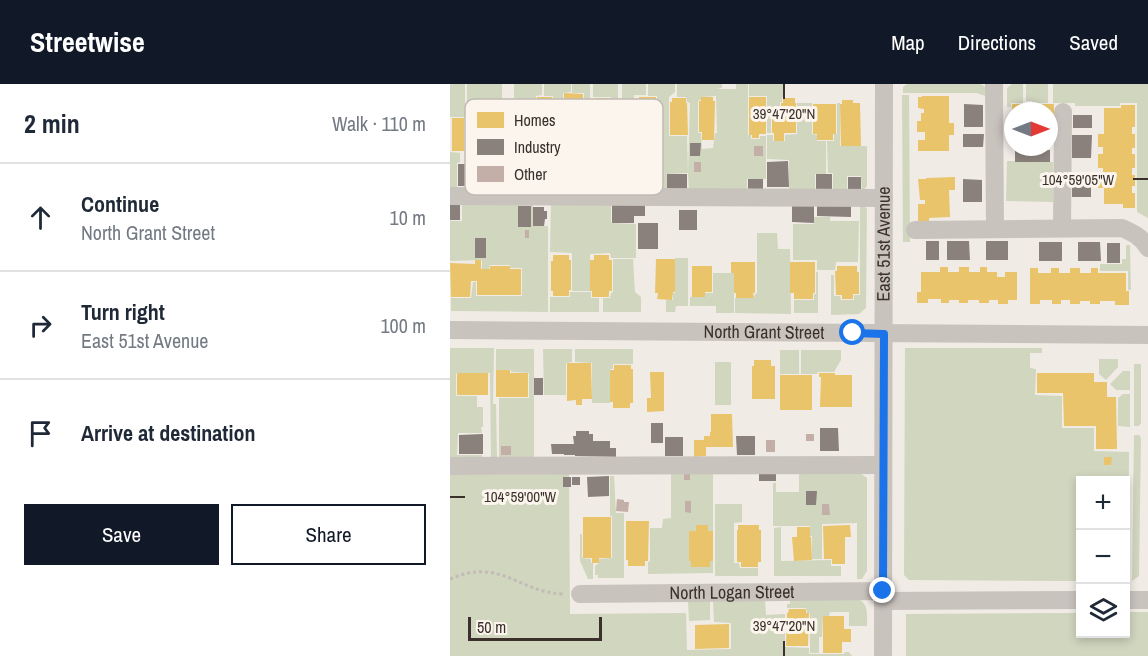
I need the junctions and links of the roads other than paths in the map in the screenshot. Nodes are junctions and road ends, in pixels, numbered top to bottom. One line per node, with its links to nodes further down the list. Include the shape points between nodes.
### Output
1 (884, 84): 5 (street, East 51st Avenue)
2 (994, 84): 7 (street)
3 (1063, 112): 6 (street)
4 (450, 196): 5 (street)
5 (884, 198): 11 (street, East 51st Avenue)
6 (1062, 228): 7 (street); 9 (street, via 1122,228)
7 (994, 229): 8 (street)
8 (915, 230)
9 (1148, 248)
10 (450, 330): 11 (street, North Grant Street)
11 (884, 334): 12 (street, North Grant Street); 13 (street, East 51st Avenue)
12 (1148, 335)
13 (884, 465): 14 (street); 16 (street, East 51st Avenue)
14 (450, 466)
15 (580, 594): 16 (street, North Logan Street)
16 (883, 596): 17 (street, North Logan Street); 20 (street, East 51st Avenue)
17 (1076, 600)
18 (1130, 600): 19 (street)
19 (1148, 600)
20 (883, 656)

